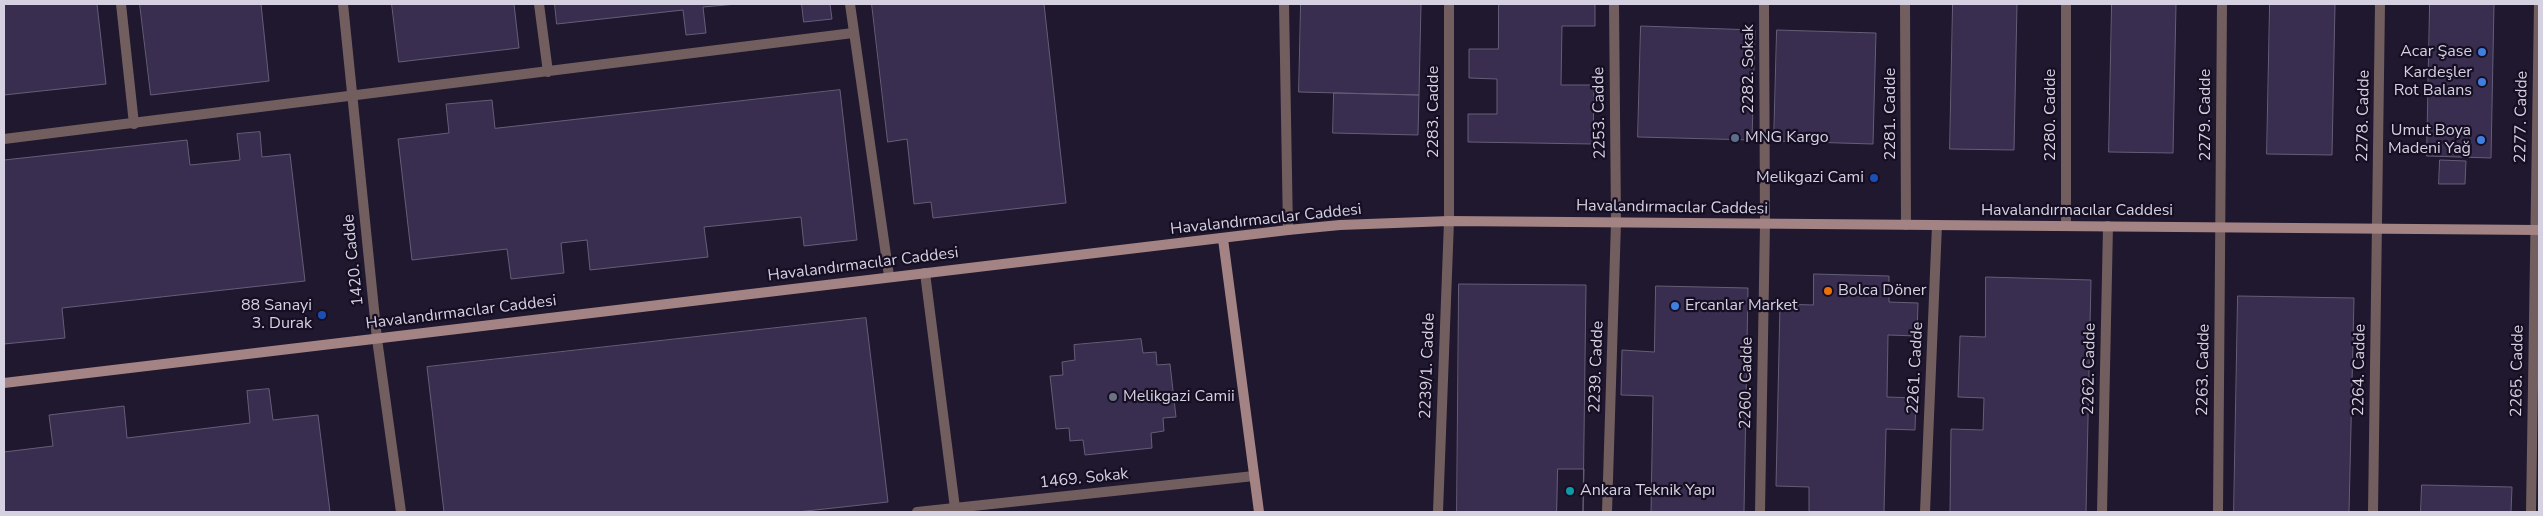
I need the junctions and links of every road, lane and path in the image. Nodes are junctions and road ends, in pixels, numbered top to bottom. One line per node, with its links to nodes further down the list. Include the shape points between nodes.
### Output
1 (121, 4): 17 (street)
2 (343, 4): 16 (street, 1420. Cadde)
3 (539, 4): 15 (street)
4 (850, 4): 14 (street)
5 (1284, 4): 28 (street)
6 (1449, 4): 19 (street, 2283. Cadde)
7 (1614, 4): 20 (street, 2253. Cadde)
8 (1764, 4): 21 (street, 2282. Sokak)
9 (1906, 4): 22 (street, 2281. Cadde)
10 (2066, 4): 24 (street, 2280. Cadde)
11 (2222, 4): 26 (street, 2279. Cadde)
12 (2380, 4): 27 (street, 2278. Cadde)
13 (2539, 4): 29 (street, 2277. Cadde)
14 (853, 33): 15 (street); 32 (street)
15 (548, 72): 16 (street)
16 (352, 98): 17 (street); 33 (street, 1420. Cadde)
17 (134, 124): 18 (street)
18 (4, 139)
19 (1449, 221): 20 (street, Havalandırmacılar Caddesi); 28 (street, Havalandırmacılar Caddesi); 40 (street, 2239/1. Cadde)
20 (1616, 222): 21 (street, Havalandırmacılar Caddesi); 41 (street, 2239. Cadde)
21 (1765, 224): 22 (street, Havalandırmacılar Caddesi); 42 (street, 2260. Cadde)
22 (1906, 224): 23 (street, Havalandırmacılar Caddesi)
23 (1937, 225): 24 (street, Havalandırmacılar Caddesi); 43 (street, 2261. Cadde)
24 (2066, 226): 25 (street, Havalandırmacılar Caddesi)
25 (2108, 226): 26 (street, Havalandırmacılar Caddesi); 44 (street, 2262. Cadde)
26 (2220, 227): 27 (street, Havalandırmacılar Caddesi); 45 (street, 2263. Cadde)
27 (2377, 228): 29 (street, Havalandırmacılar Caddesi); 46 (street, 2264. Cadde)
28 (1288, 230): 30 (street, Havalandırmacılar Caddesi)
29 (2537, 230): 47 (street, 2265. Cadde)
30 (1223, 239): 31 (street, Havalandırmacılar Caddesi); 35 (street)
31 (925, 273): 32 (street, Havalandırmacılar Caddesi); 36 (street)
32 (889, 276): 33 (street, Havalandırmacılar Caddesi)
33 (377, 339): 34 (street, Havalandırmacılar Caddesi); 37 (street, 1420. Cadde)
34 (4, 383)
35 (1254, 476): 36 (street, 1469. Sokak); 39 (street)
36 (955, 508): 38 (street, 1469. Sokak)
37 (401, 512)
38 (918, 512)
39 (1259, 512)
40 (1438, 512)
41 (1607, 512)
42 (1760, 512)
43 (1925, 512)
44 (2102, 512)
45 (2218, 512)
46 (2373, 512)
47 (2531, 512)

